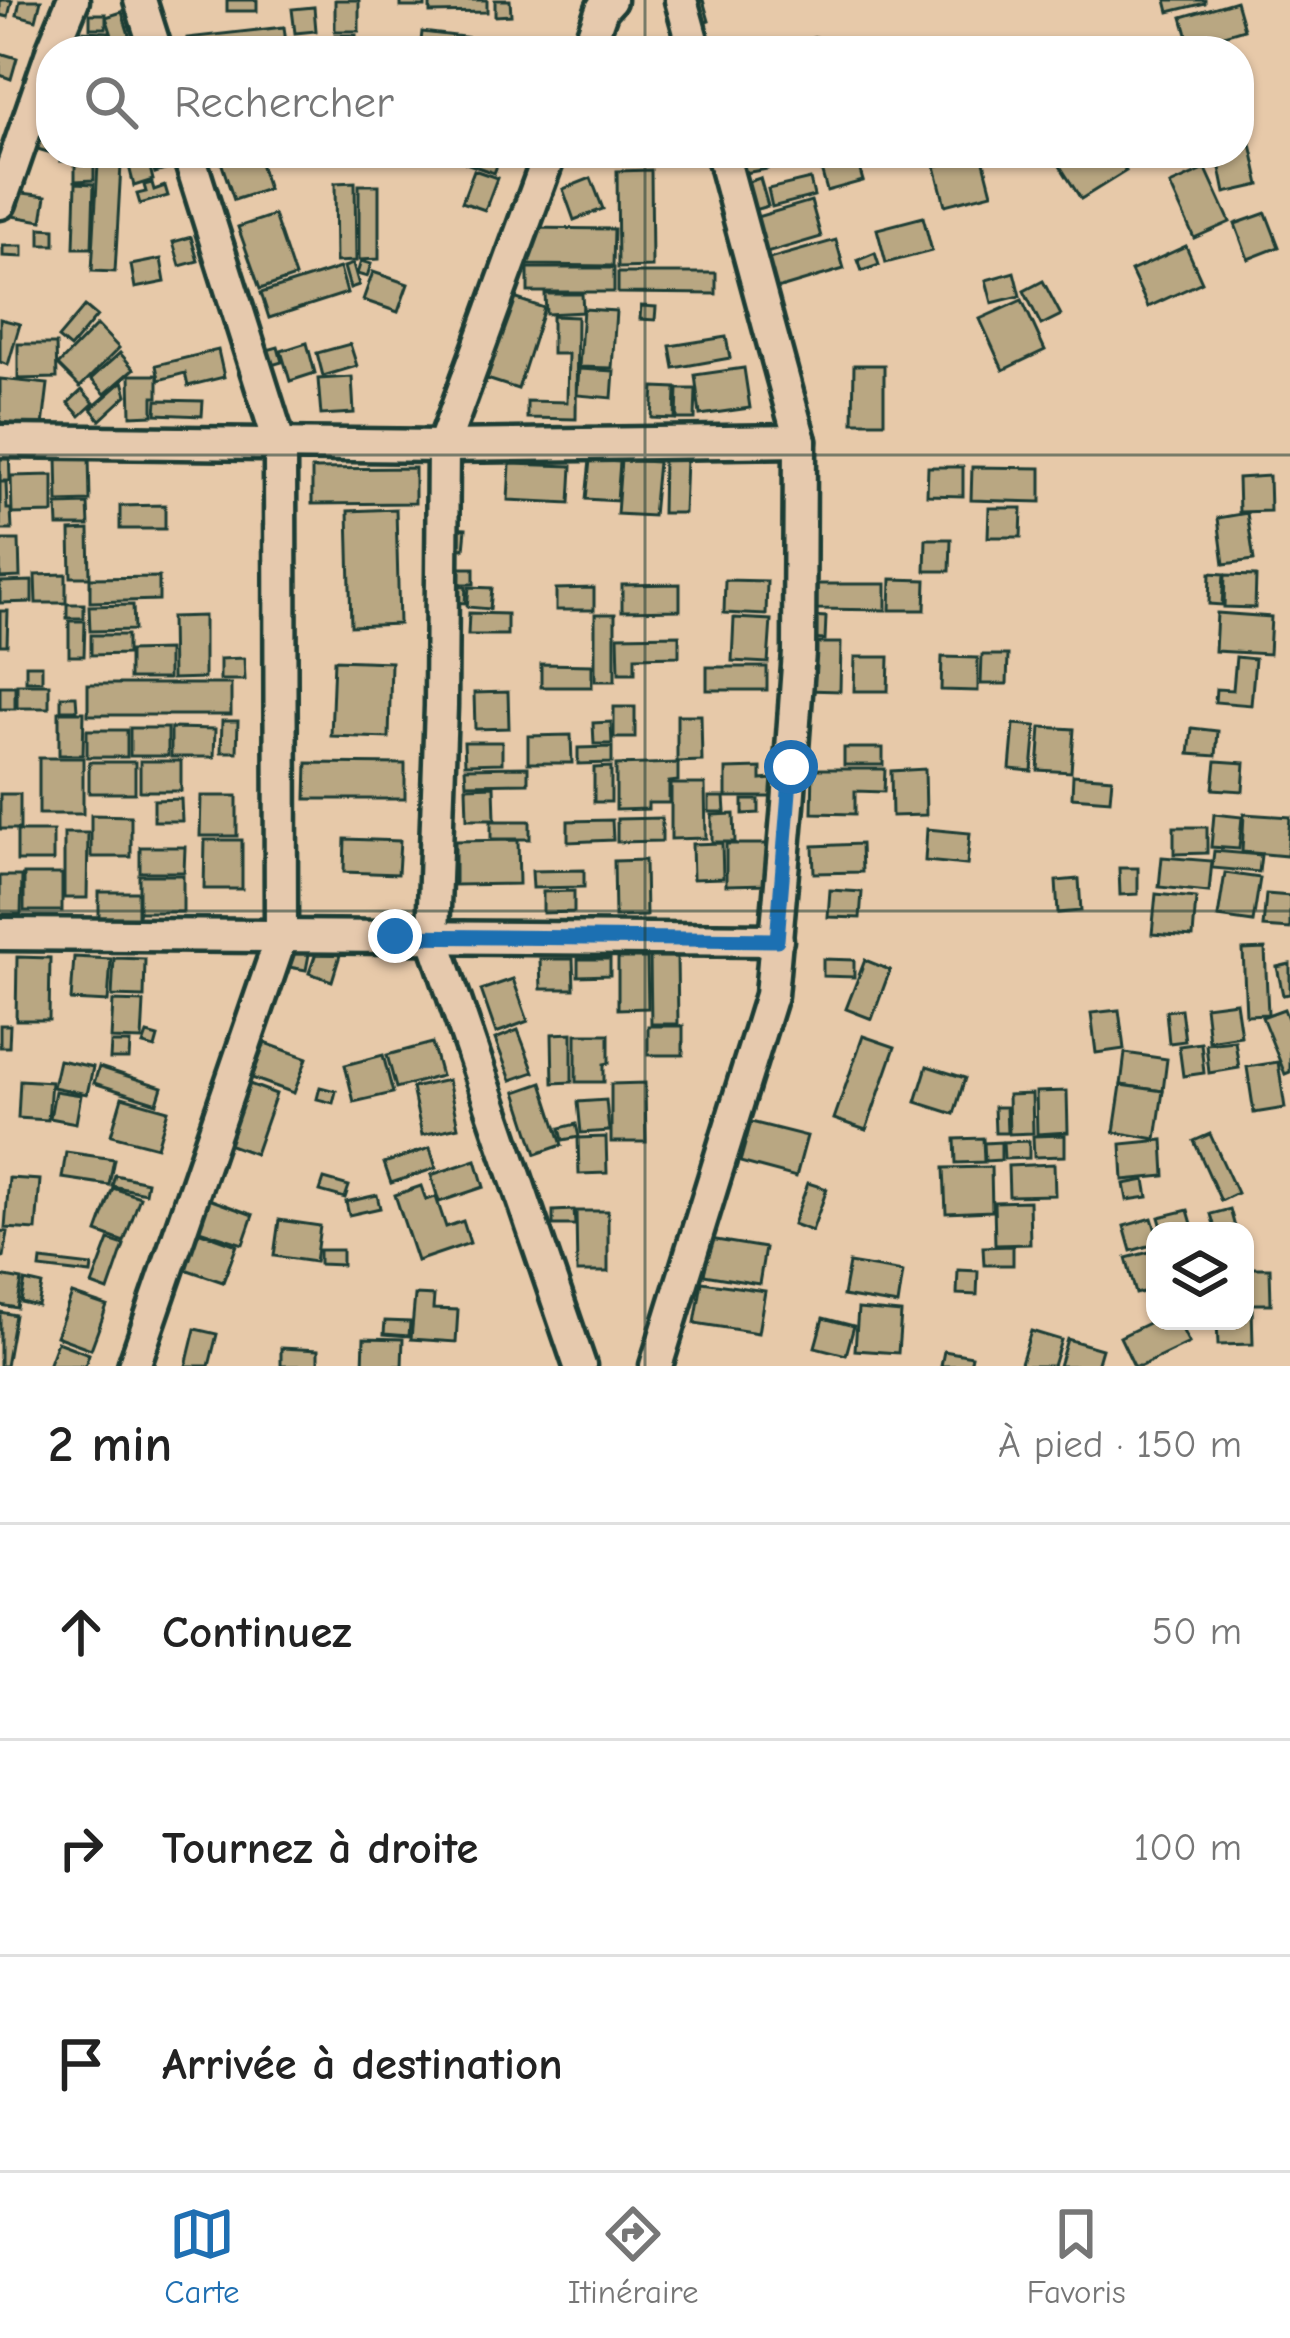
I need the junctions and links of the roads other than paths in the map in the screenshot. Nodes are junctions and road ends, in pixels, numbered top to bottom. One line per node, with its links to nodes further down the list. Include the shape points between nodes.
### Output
1 (73, 0): 5 (street)
2 (140, 0): 6 (street)
3 (610, 0): 7 (street)
4 (681, 0): 8 (street)
5 (59, 36)
6 (151, 36)
7 (592, 36)
8 (691, 36)
9 (36, 99): 13 (street)
10 (193, 168): 16 (street)
11 (545, 168): 17 (street)
12 (726, 168): 15 (street)
13 (0, 202)
14 (0, 441): 16 (street)
15 (800, 441): 17 (street); 21 (street, via 799,652)
16 (280, 445): 17 (street); 20 (street)
17 (443, 446): 19 (street)
18 (0, 934): 20 (street)
19 (434, 936): 20 (street); 21 (street); 23 (street)
20 (281, 938): 22 (street)
21 (777, 940): 24 (street, via 771,995)
22 (134, 1366)
23 (580, 1366)
24 (656, 1366)

